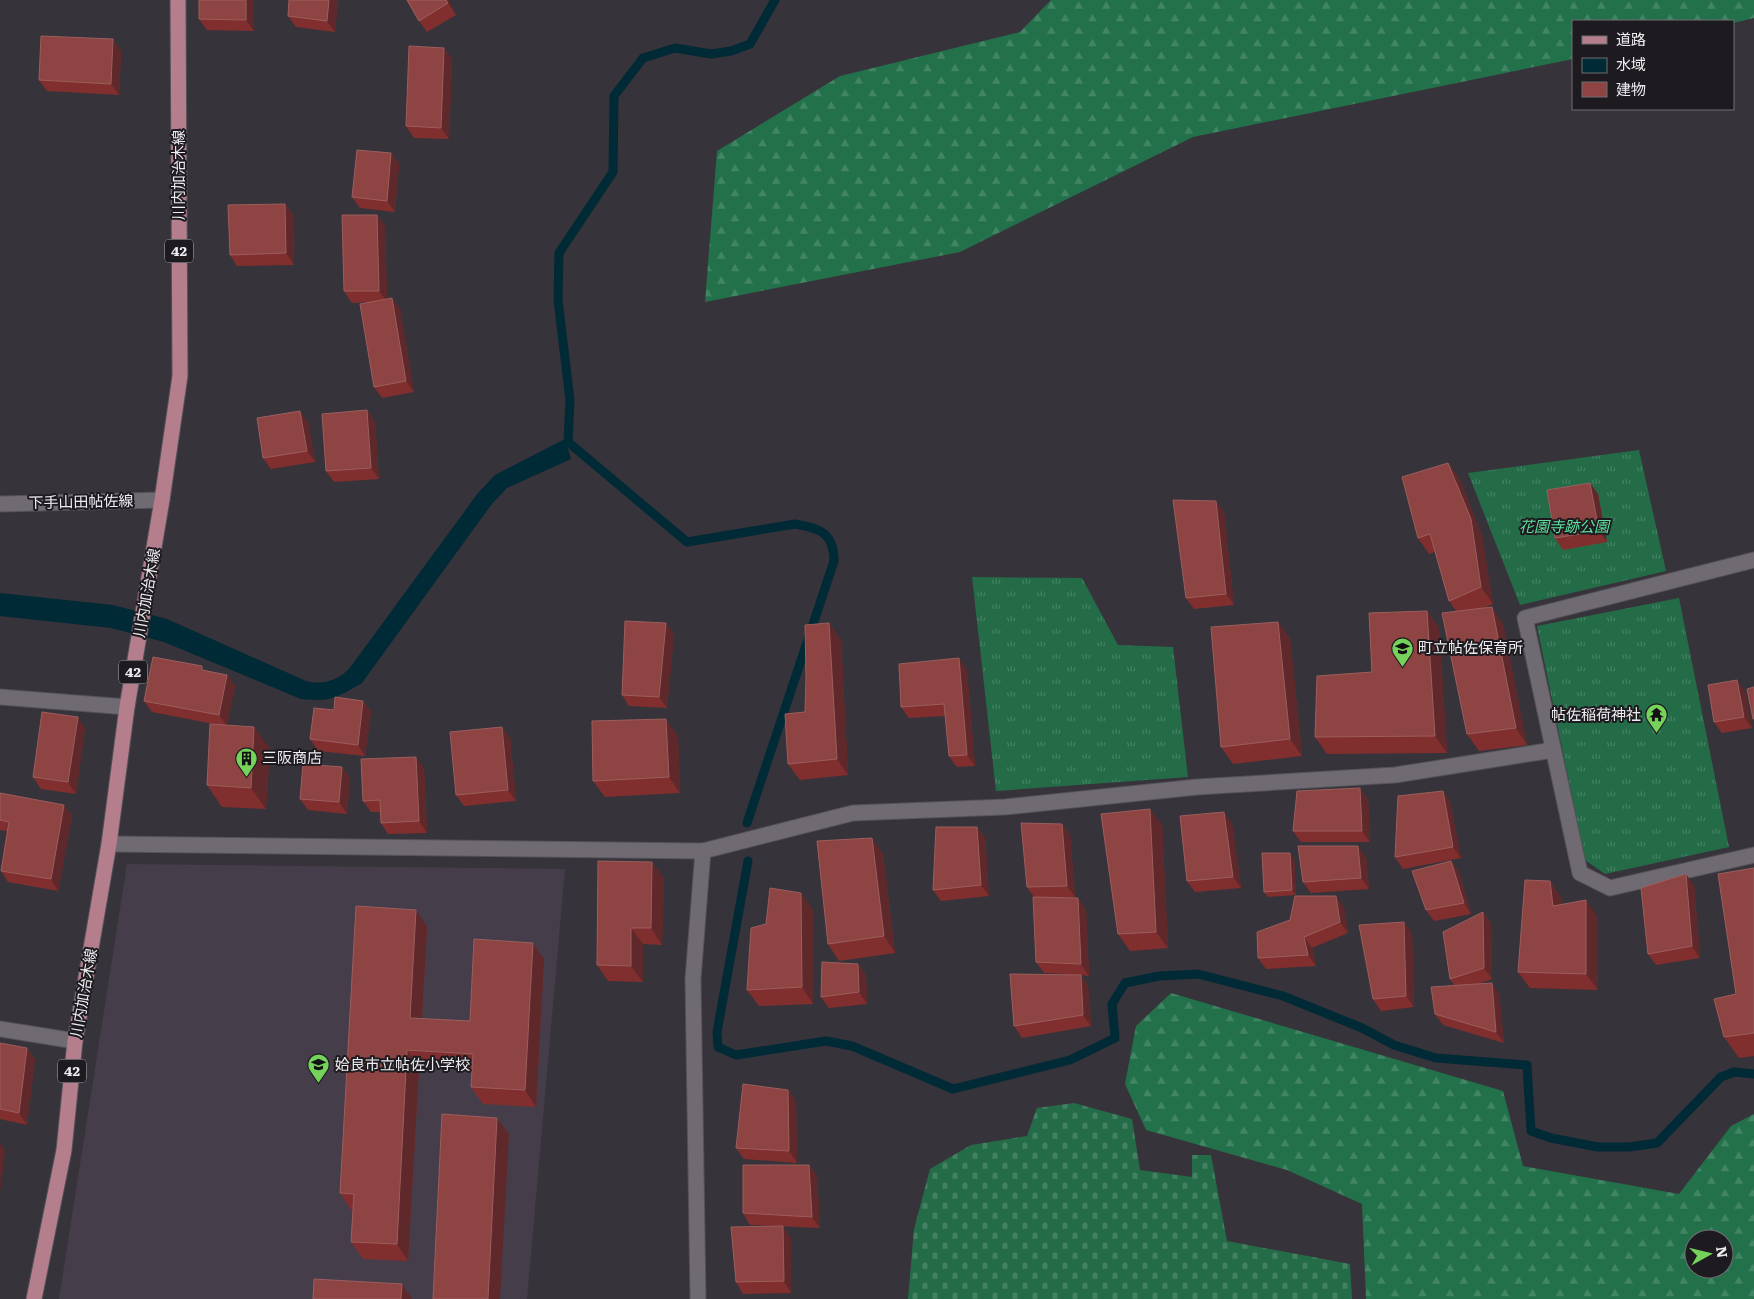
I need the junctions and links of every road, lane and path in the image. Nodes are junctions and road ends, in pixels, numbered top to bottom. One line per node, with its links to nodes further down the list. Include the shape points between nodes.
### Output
1 (178, 0): 2 (main road, 川内加治木線 / 42, via 180,376)
2 (162, 500): 3 (street, 下手山田帖佐線); 6 (main road, 川内加治木線 / 42)
3 (0, 504)
4 (1754, 560): 7 (street, via 1525,618)
5 (0, 697): 6 (street)
6 (127, 707): 8 (main road, 川内加治木線 / 42)
7 (1553, 750): 9 (street, via 1395,775 1197,787 1005,807 853,813); 10 (street, via 1580,873 1610,888)
8 (109, 844): 9 (street); 12 (main road, 川内加治木線 / 42)
9 (703, 851): 14 (street, via 694,979)
10 (1754, 855)
11 (0, 1030): 12 (street)
12 (75, 1040): 13 (main road, 川内加治木線 / 42, via 64,1150)
13 (34, 1299)
14 (698, 1299)

